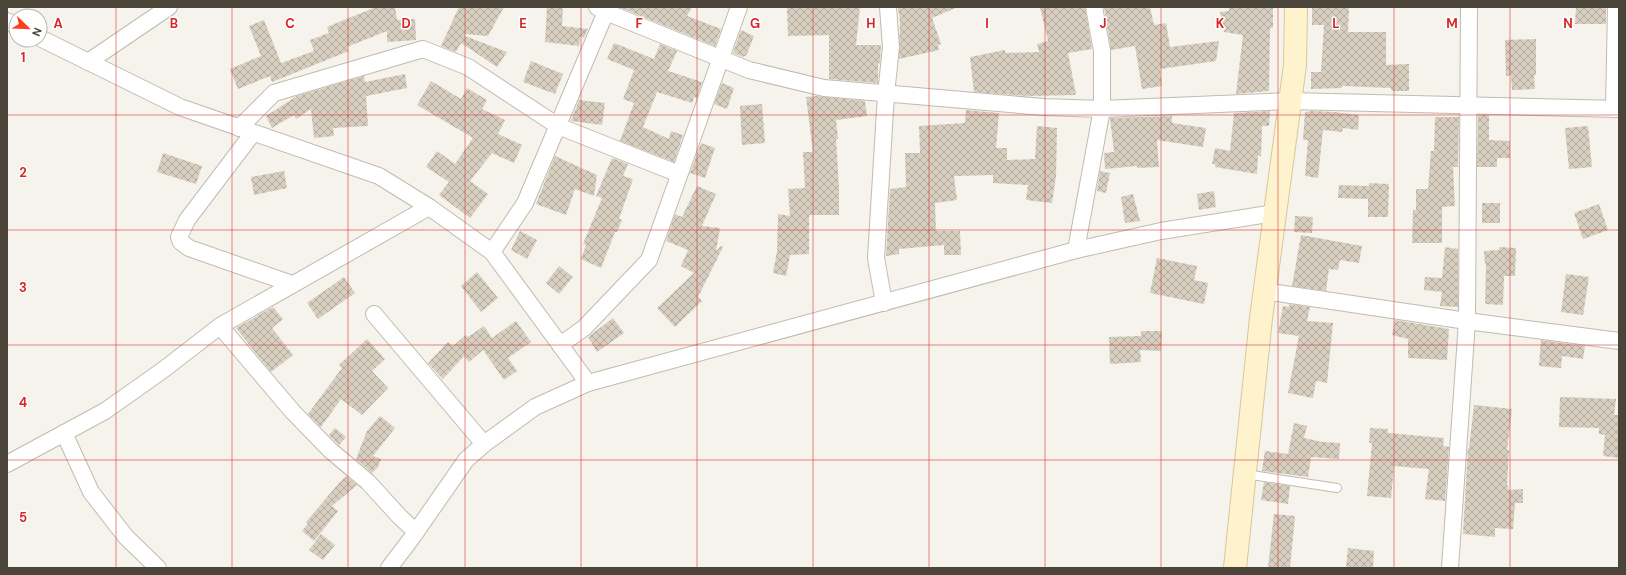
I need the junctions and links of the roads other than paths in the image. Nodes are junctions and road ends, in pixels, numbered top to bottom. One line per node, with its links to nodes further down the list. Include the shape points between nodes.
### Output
1 (169, 7): 11 (street)
2 (739, 7): 10 (street)
3 (888, 7): 12 (street, via 891,47)
4 (1094, 7): 15 (street, via 1102,51)
5 (1296, 7): 13 (main road, via 1295,65)
6 (1469, 7): 14 (street)
7 (1616, 7): 16 (street)
8 (604, 9): 10 (street); 17 (street)
9 (48, 42): 11 (street)
10 (720, 58): 12 (street, via 749,70 824,88); 19 (street)
11 (88, 62): 18 (street, via 180,107)
12 (886, 94): 15 (street, via 1043,107); 26 (street, via 876,258)
13 (1290, 101): 14 (street); 15 (street); 21 (main road)
14 (1467, 105): 16 (street); 28 (street)
15 (1102, 109): 22 (street)
16 (1617, 109)
17 (558, 126): 18 (street, via 468,68 423,49 274,93); 19 (street); 23 (street, via 525,203)
18 (246, 130): 20 (street, via 379,176); 24 (street, via 187,220 179,237 189,248)
19 (679, 174): 31 (street, via 649,260 584,328)
20 (429, 207): 23 (street); 24 (street)
21 (1275, 213): 22 (street, via 1161,231); 25 (main road)
22 (1076, 250): 26 (street)
23 (492, 252): 31 (street)
24 (292, 284): 29 (street)
25 (1264, 291): 28 (street); 36 (main road)
26 (884, 303): 32 (street)
27 (374, 314): 34 (street)
28 (1466, 321): 30 (street); 42 (street)
29 (220, 326): 33 (street, via 104,411); 38 (street, via 293,412 330,450 368,482)
30 (1619, 341)
31 (560, 345): 32 (street)
32 (588, 383): 34 (street, via 535,407)
33 (64, 433): 35 (street); 39 (street, via 91,492 126,537)
34 (484, 444): 38 (street, via 466,460)
35 (7, 464)
36 (1245, 474): 37 (lane); 41 (main road)
37 (1338, 488)
38 (416, 532): 40 (street)
39 (158, 568)
40 (389, 568)
41 (1235, 568)
42 (1450, 568)

